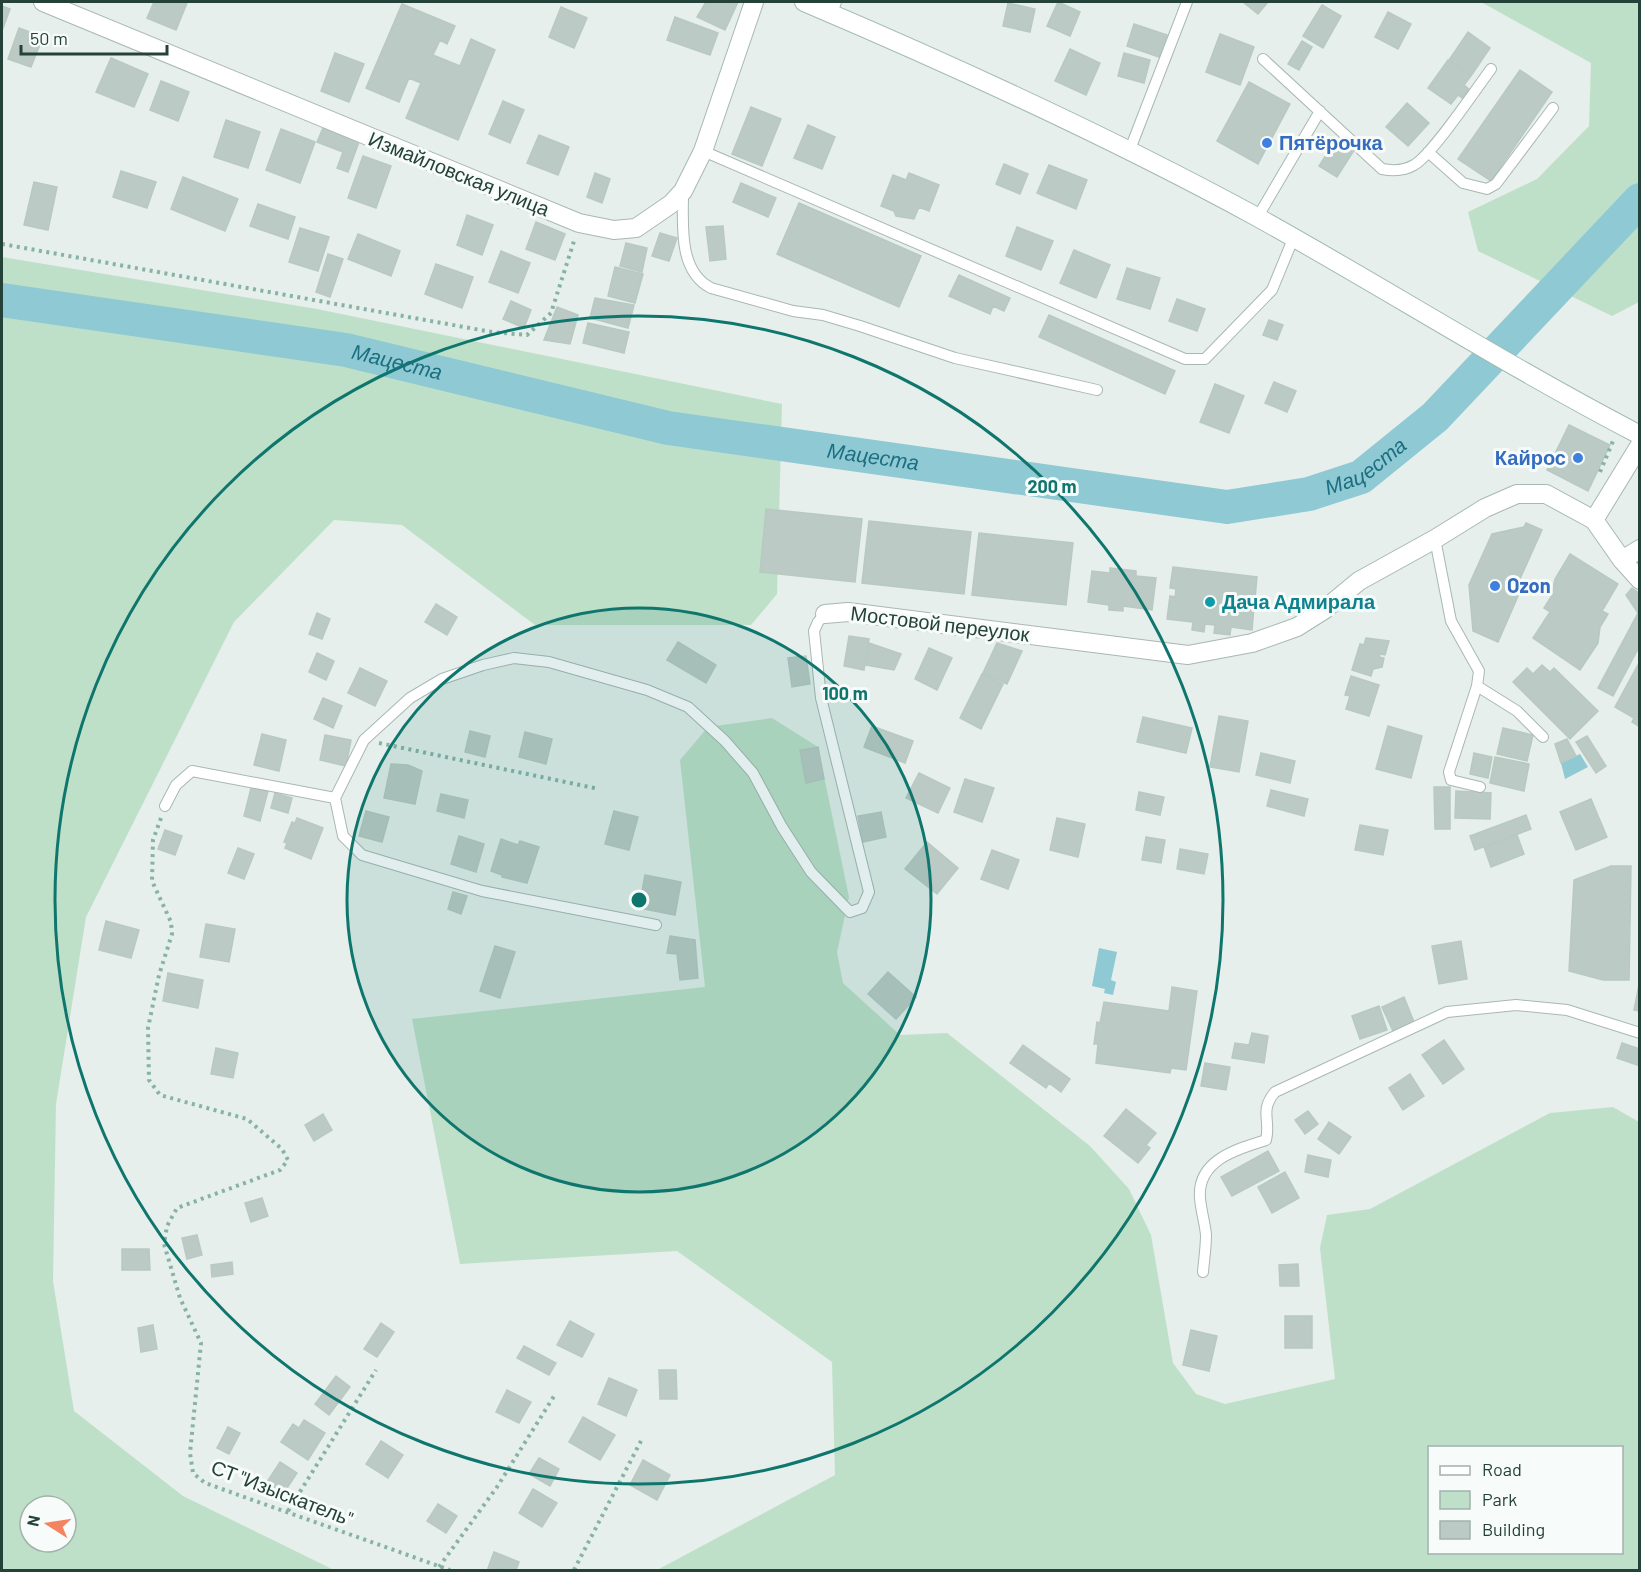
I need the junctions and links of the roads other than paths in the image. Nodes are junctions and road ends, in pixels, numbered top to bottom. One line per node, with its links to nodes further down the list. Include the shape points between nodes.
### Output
1 (43, 2): 13 (street, Измайловская улица, via 579,223 614,231 636,228)
2 (754, 2): 10 (street, Измайловская улица)
3 (804, 2): 5 (street)
4 (1187, 2): 11 (lane)
5 (834, 8): 11 (street)
6 (1263, 59): 9 (lane)
7 (1491, 69): 12 (lane)
8 (1553, 108): 12 (lane, via 1497,184 1487,189 1463,183)
9 (1320, 111): 12 (lane, via 1382,169 1408,167); 14 (lane)
10 (703, 152): 13 (street, Измайловская улица); 15 (lane, via 1185,359 1205,359 1272,290)
11 (1129, 152): 14 (street)
12 (1428, 152)
13 (683, 191): 16 (lane, via 689,268 711,288 793,311 823,315 955,358)
14 (1257, 218): 15 (street)
15 (1293, 239): 17 (street)
16 (1097, 390)
17 (1640, 435)
18 (1640, 445): 19 (street)
19 (1594, 520): 20 (street, Мостовой переулок, via 1546,494 1517,494 1485,508); 22 (street, Мостовой переулок)
20 (1435, 539): 24 (street, Мостовой переулок, via 1359,581 1297,627 1215,652 1188,655 848,612); 25 (lane, via 1451,621 1479,671)
21 (1640, 549): 22 (street)
22 (1622, 560): 23 (street, Мостовой переулок)
23 (1640, 580)
24 (825, 614): 28 (lane, Мостовой переулок, via 814,631 821,698 869,892 862,908 850,912 811,872 753,773 688,707 647,690 549,662 514,658 483,665 442,679 410,698 364,740)
25 (1477, 686): 26 (lane, via 1517,711); 27 (lane, via 1449,772 1451,780)
26 (1543, 737)
27 (1480, 787)
28 (335, 798): 29 (lane, via 192,771 176,785); 30 (lane, via 343,836 362,855 482,891)
29 (165, 806)
30 (656, 925)
31 (1640, 1033): 32 (lane, via 1567,1010 1516,1005 1447,1012 1275,1092 1264,1113 1266,1140 1229,1152 1210,1167 1202,1180 1200,1196 1206,1236)
32 (1203, 1272)

